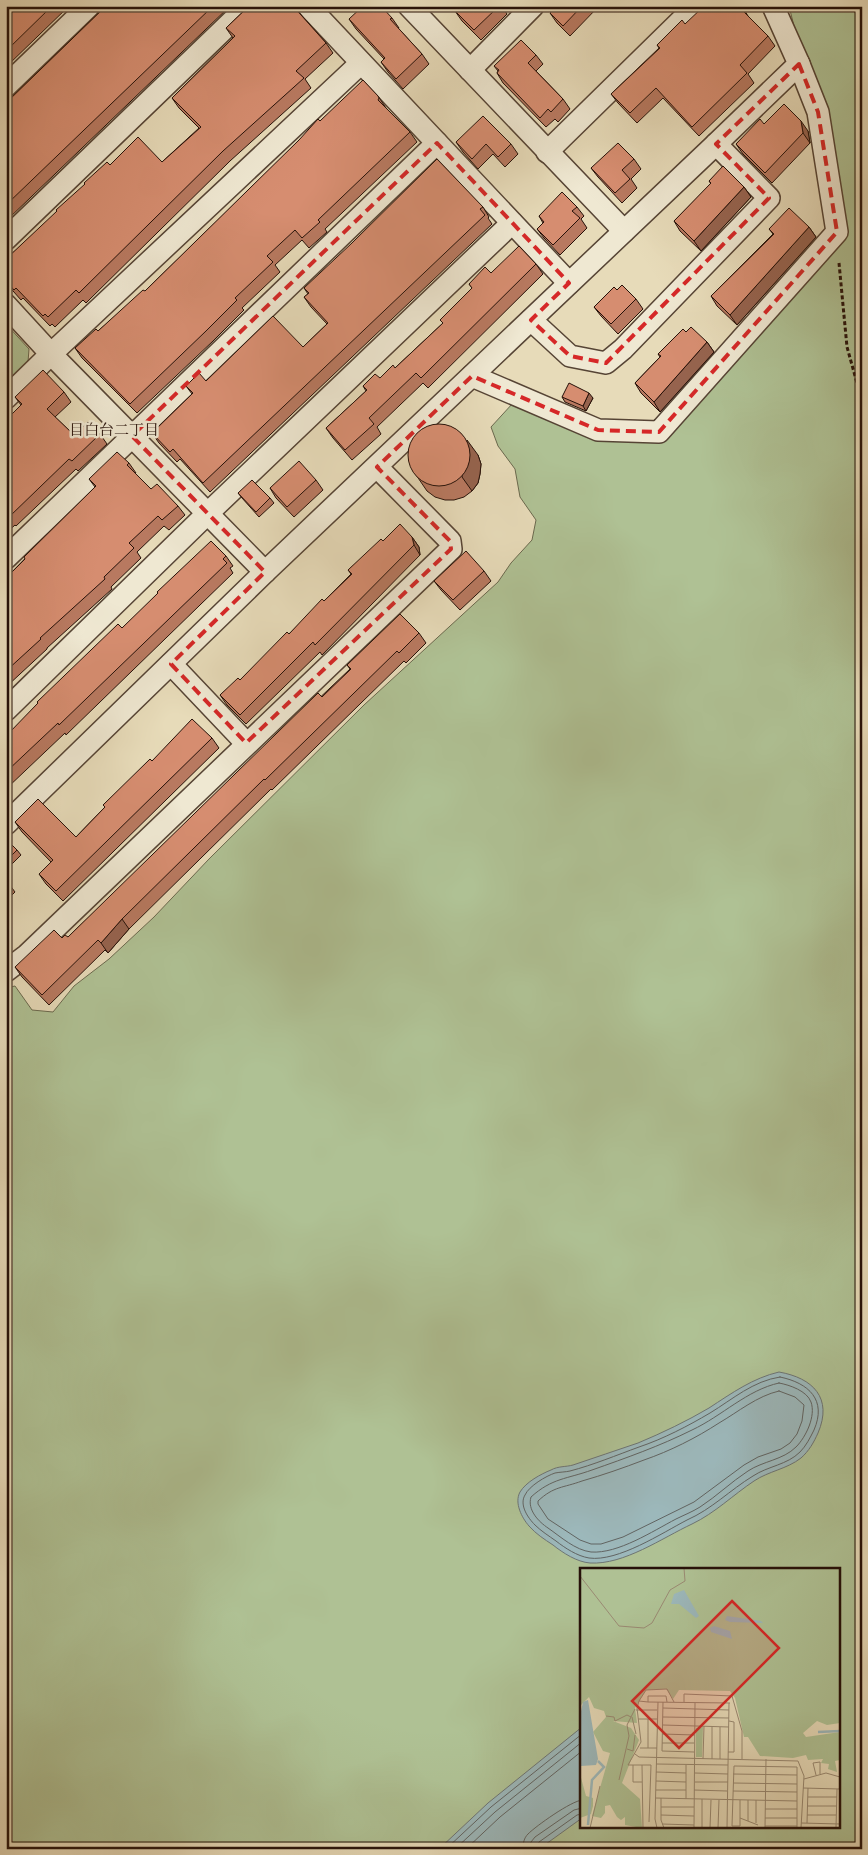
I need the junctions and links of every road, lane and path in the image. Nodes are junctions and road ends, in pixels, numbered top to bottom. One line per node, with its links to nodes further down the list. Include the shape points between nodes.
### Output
1 (90, 6): 11 (street)
2 (248, 6): 18 (street)
3 (308, 6): 8 (street)
4 (409, 6): 10 (street)
5 (533, 6): 10 (street)
6 (696, 6): 14 (street)
7 (773, 6): 9 (street)
8 (361, 62): 12 (street); 22 (street)
9 (799, 64): 13 (street); 17 (street, via 818,112)
10 (470, 70): 14 (street)
11 (6, 86)
12 (437, 143): 15 (street); 26 (street)
13 (716, 144): 16 (street); 21 (street, via 769,198 623,349 606,363 570,356)
14 (548, 152): 16 (street)
15 (512, 223): 19 (street); 28 (street)
16 (624, 231): 19 (street)
17 (837, 232): 23 (street, via 659,432 598,430); 25 (path, via 847,347)
18 (6, 239)
19 (569, 283): 21 (street)
20 (6, 305): 22 (street)
21 (531, 320): 23 (street)
22 (51, 354): 24 (street); 26 (street)
23 (472, 376): 27 (street)
24 (6, 398)
25 (862, 401)
26 (132, 436): 28 (street); 29 (street)
27 (377, 467): 30 (street); 33 (street, via 450,541 450,549)
28 (207, 514): 30 (street); 32 (street)
29 (6, 558)
30 (265, 572): 31 (street)
31 (171, 664): 33 (street); 34 (street)
32 (6, 710)
33 (246, 743): 35 (street, via 34,948)
34 (6, 824)
35 (6, 971)

